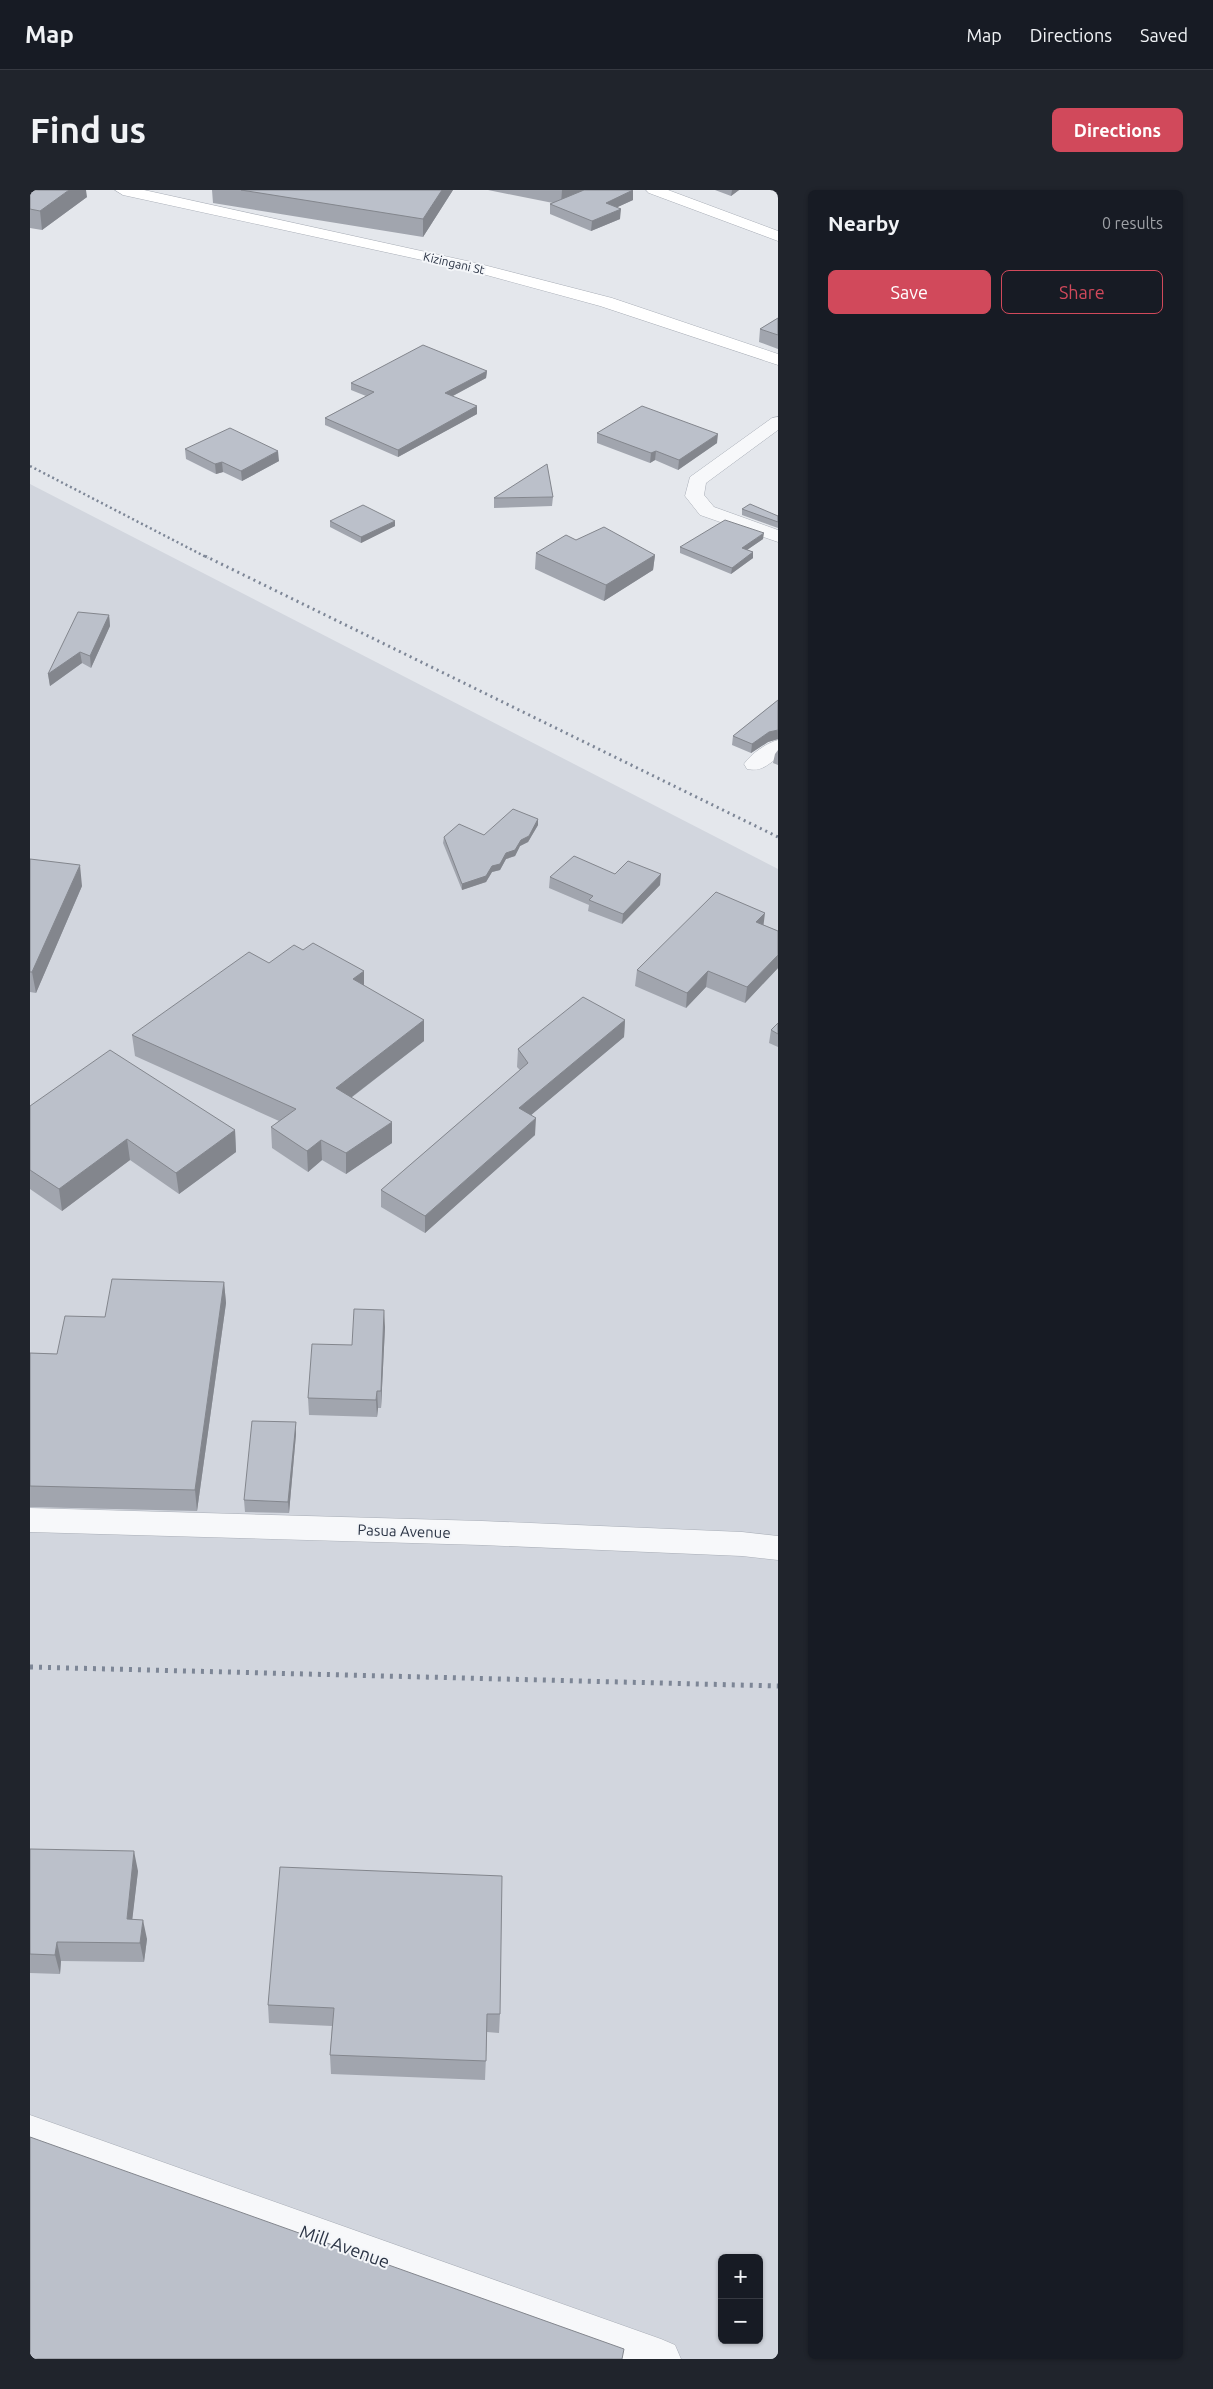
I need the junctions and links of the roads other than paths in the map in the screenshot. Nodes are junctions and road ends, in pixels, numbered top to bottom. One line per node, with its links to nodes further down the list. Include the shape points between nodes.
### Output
1 (123, 190): 4 (street, Kizingani St, via 470,266 606,302)
2 (654, 190): 3 (street)
3 (778, 236)
4 (778, 360)
5 (778, 422): 6 (street, via 697,481 694,496 707,511)
6 (778, 536)
7 (778, 746): 8 (street)
8 (755, 764)
9 (30, 1520): 10 (street, Pasua Avenue, via 492,1533)
10 (778, 1548)
11 (30, 2133): 12 (street, Mill Avenue)
12 (661, 2359)

